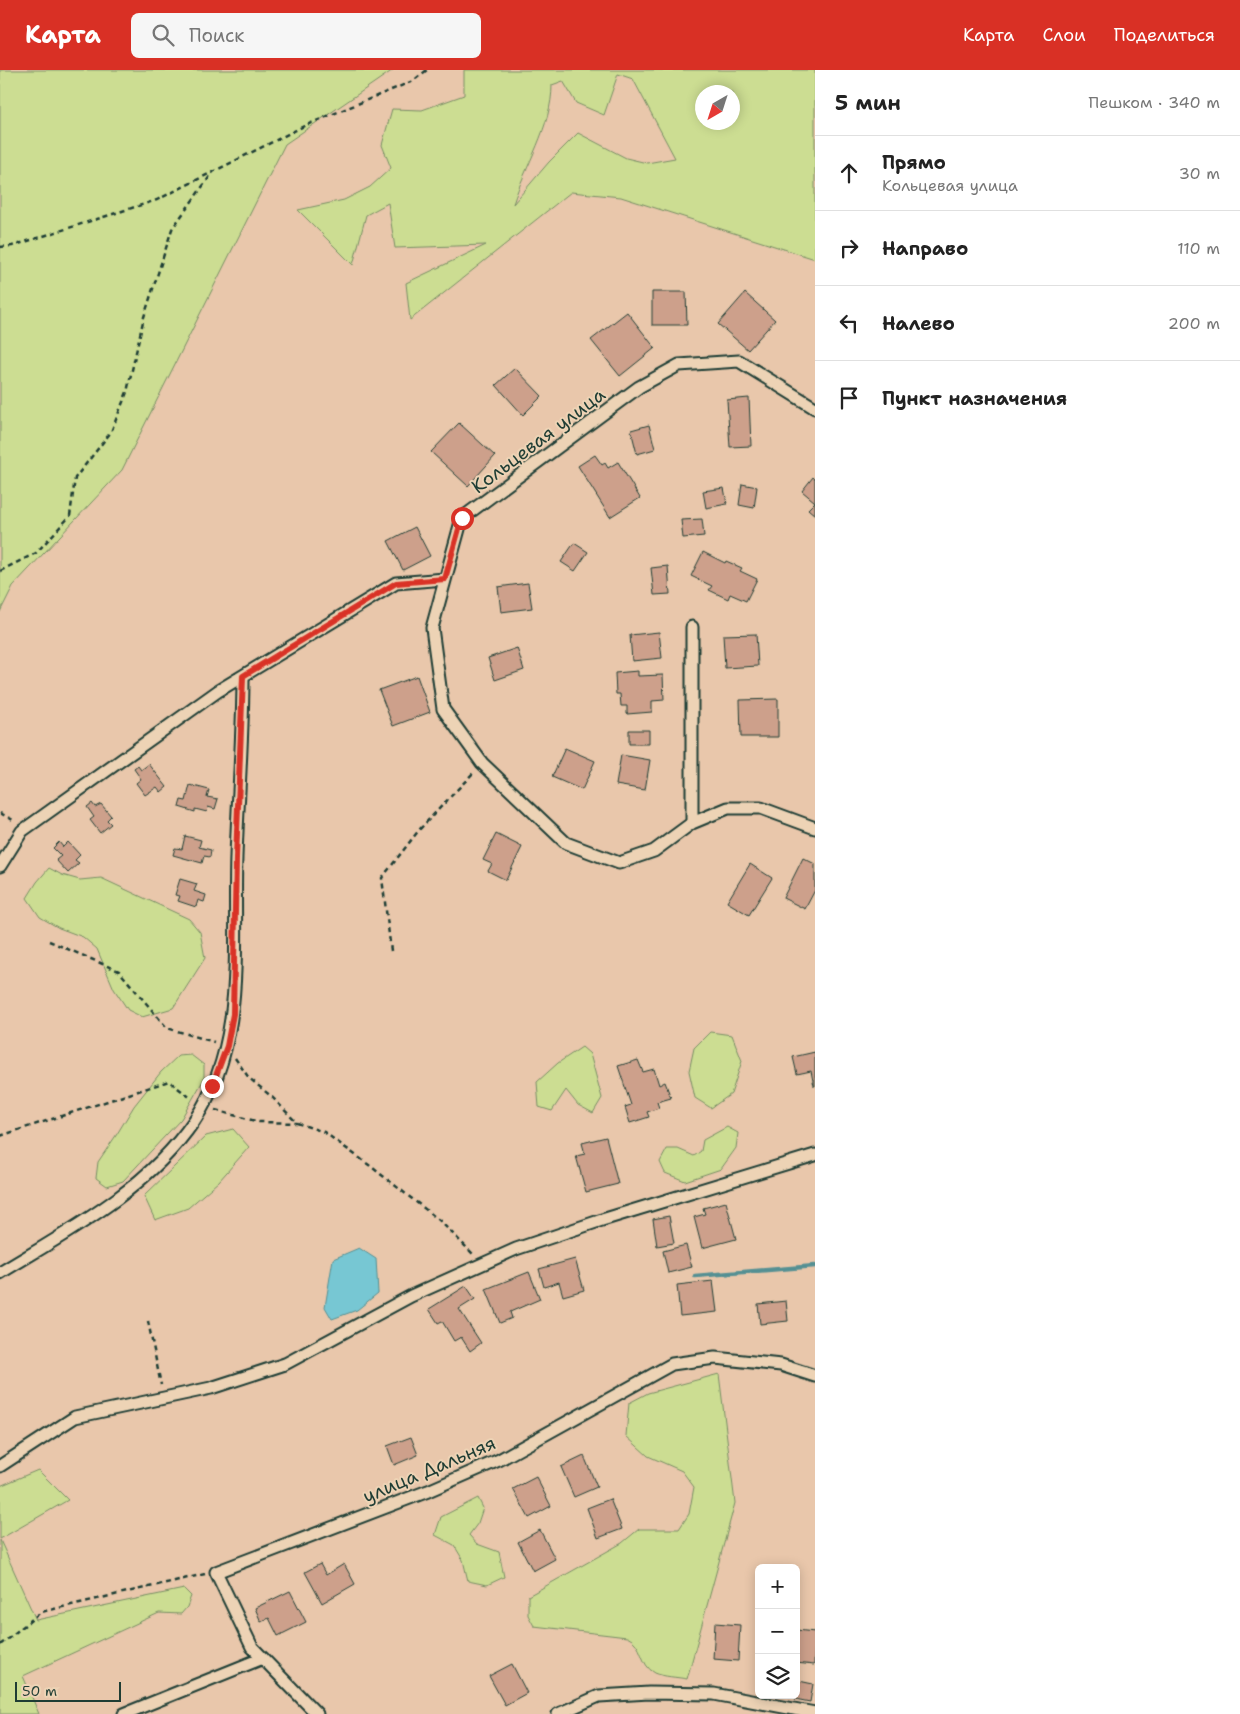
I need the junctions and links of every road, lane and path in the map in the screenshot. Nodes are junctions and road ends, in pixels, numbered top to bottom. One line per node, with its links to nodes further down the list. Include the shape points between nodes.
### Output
1 (427, 70): 2 (path, via 413,81 304,126)
2 (214, 172): 3 (path, via 157,200); 5 (path, via 172,229 144,317 127,392 111,432 75,478 70,516 36,553)
3 (0, 247)
4 (815, 408): 6 (street, Кольцевая улица, via 739,361 680,366 639,387 462,518)
5 (0, 571)
6 (445, 579): 8 (street, via 396,583); 9 (street, Кольцевая улица, via 432,628 443,709)
7 (692, 627): 10 (street)
8 (243, 676): 12 (street, via 22,831); 15 (street, via 233,1014)
9 (482, 763): 10 (street, Кольцевая улица, via 566,843 619,863 654,851); 14 (path, via 419,830 382,878)
10 (692, 823): 11 (street, Кольцевая улица, via 728,808 761,808)
11 (815, 828)
12 (0, 866)
13 (49, 941): 15 (path, via 119,971 167,1028)
14 (391, 950)
15 (227, 1046): 16 (street); 17 (path, via 249,1078)
16 (202, 1107): 17 (path, via 258,1122); 18 (path, via 169,1082); 21 (street, via 175,1145 126,1191 91,1218)
17 (297, 1123): 20 (path, via 324,1132 369,1165 439,1220)
18 (0, 1136)
19 (815, 1155): 20 (street, via 602,1220 516,1249)
20 (483, 1264): 24 (street, via 411,1296 285,1364)
21 (0, 1273)
22 (148, 1321): 24 (path)
23 (815, 1376): 26 (street, улица Дальняя, via 781,1365 715,1358 672,1364 498,1460 428,1491)
24 (164, 1399): 25 (street, via 75,1417)
25 (0, 1466)
26 (216, 1572): 27 (path, via 41,1612); 28 (street, via 252,1647)
27 (0, 1645)
28 (263, 1658): 29 (street); 30 (street)
29 (124, 1714)
30 (317, 1714)
31 (558, 1714): 32 (street, via 598,1696 649,1693 714,1694)
32 (815, 1714)

